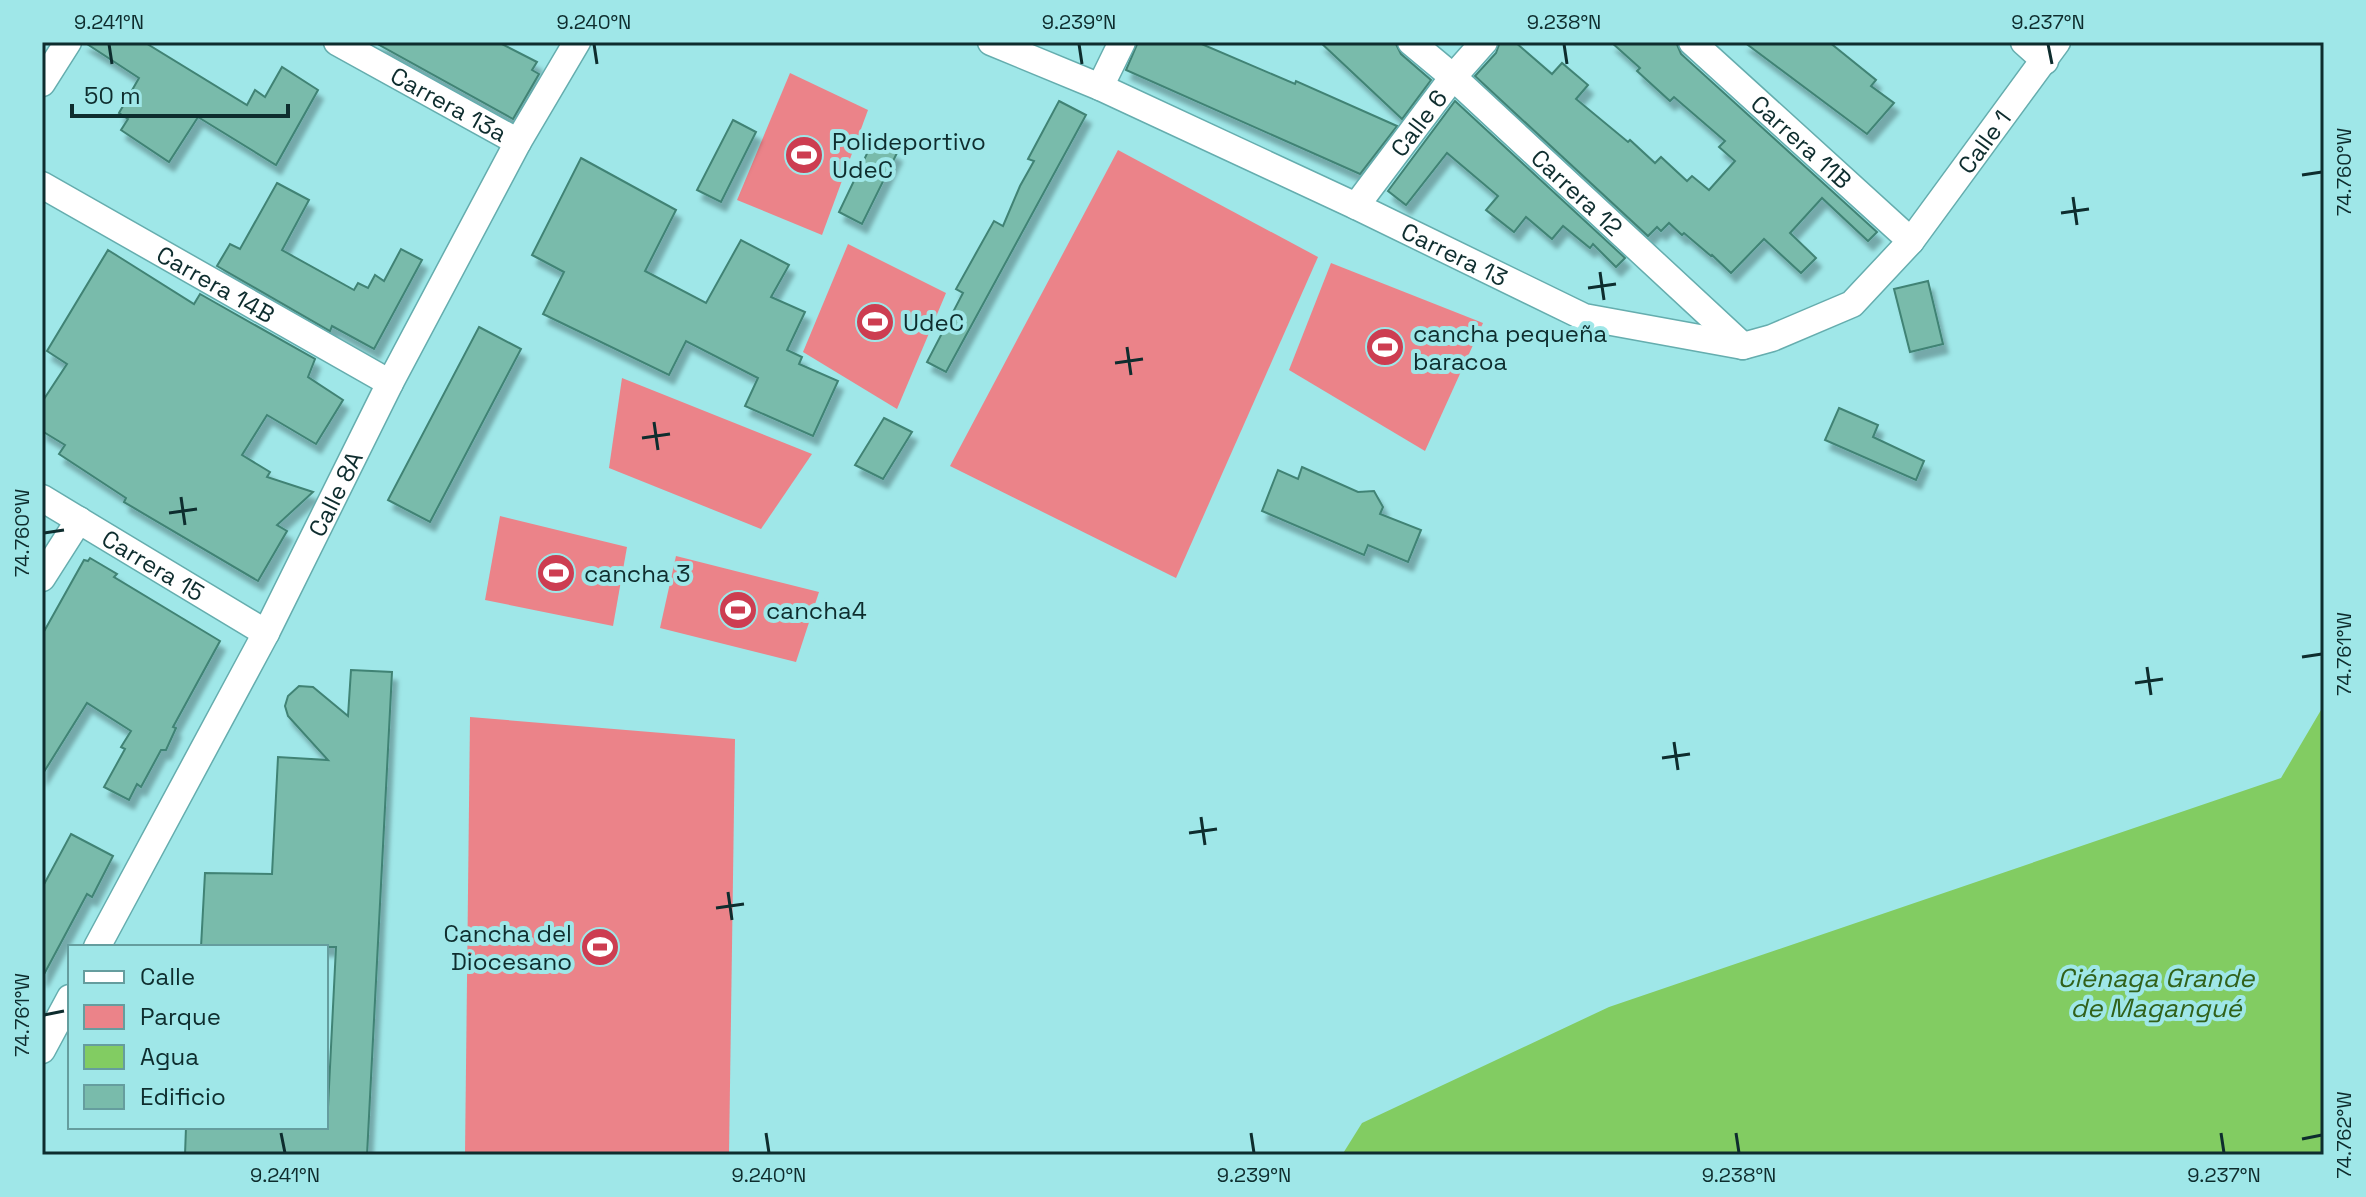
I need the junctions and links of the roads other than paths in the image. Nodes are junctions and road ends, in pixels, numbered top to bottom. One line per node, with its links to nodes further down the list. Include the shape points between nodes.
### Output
1 (68, 42): 12 (street)
2 (337, 42): 14 (street, Carrera 13a)
3 (577, 42): 14 (street, Calle 8A)
4 (991, 42): 13 (street, Carrera 13)
5 (1122, 42): 13 (street)
6 (1411, 42): 11 (street, Carrera 12)
7 (1484, 42): 11 (street, Calle 6)
8 (1692, 42): 17 (street, Carrera 11B)
9 (2024, 42): 10 (street)
10 (2051, 51): 17 (street, Calle 1)
11 (1453, 77): 16 (street, Calle 6); 18 (street, Carrera 12)
12 (42, 83)
13 (1100, 87): 16 (street, Carrera 13)
14 (518, 142): 19 (street, Calle 8A)
15 (42, 185): 19 (street, Carrera 14B)
16 (1356, 206): 18 (street, Carrera 13, via 1584,317)
17 (1911, 241): 18 (street, Carrera 13, via 1852,304)
18 (1743, 346)
19 (390, 383): 23 (street, Calle 8A)
20 (42, 498): 21 (street, Carrera 15)
21 (79, 520): 22 (street); 23 (street, Carrera 15)
22 (42, 578)
23 (266, 633): 24 (street, Calle 8A)
24 (98, 945)
25 (68, 1002): 26 (street)
26 (42, 1050)

